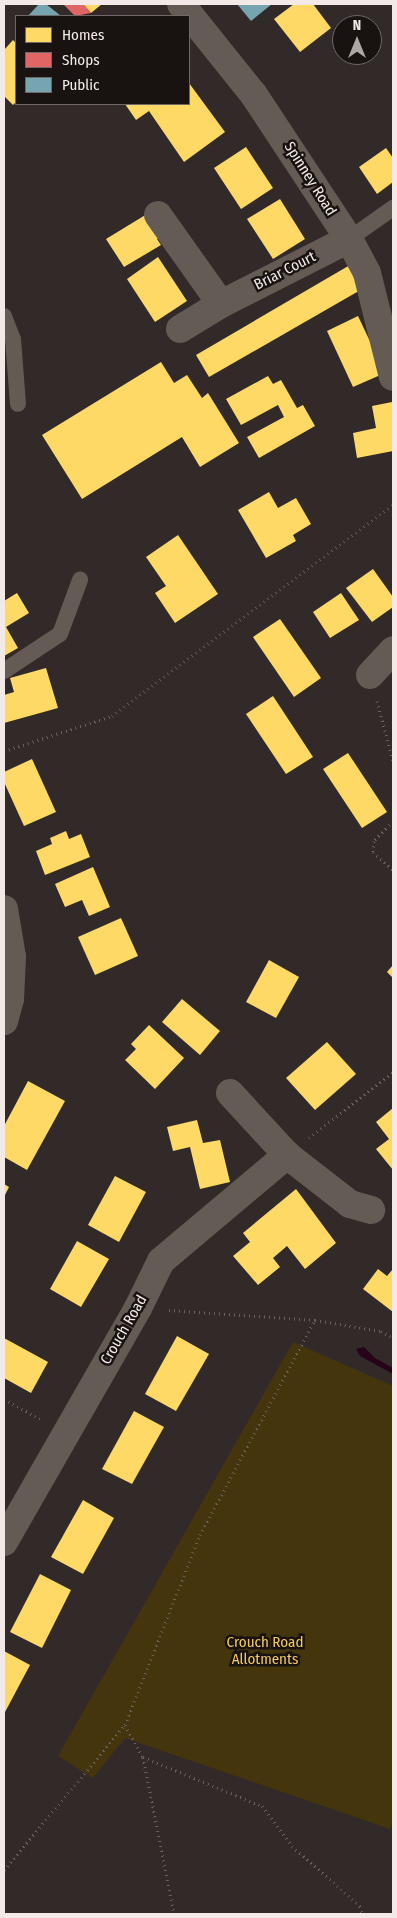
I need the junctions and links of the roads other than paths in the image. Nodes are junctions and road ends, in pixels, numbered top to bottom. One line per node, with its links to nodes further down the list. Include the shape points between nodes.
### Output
1 (182, 4): 4 (street, Spinney Road, via 254,95)
2 (393, 208): 4 (lane)
3 (158, 215): 5 (street)
4 (349, 239): 5 (street, Briar Court); 8 (street, Spinney Road, via 367,273)
5 (221, 304): 7 (street, Briar Court)
6 (4, 316): 9 (lane, via 13,339)
7 (180, 329)
8 (393, 377)
9 (18, 404)
10 (80, 580): 12 (lane, via 60,634)
11 (393, 650): 13 (street)
12 (4, 671)
13 (370, 675)
14 (4, 909): 15 (street, via 12,957 10,999)
15 (4, 1021)
16 (230, 1093): 17 (street)
17 (287, 1155): 18 (street, via 350,1204); 19 (street, Crouch Road, via 161,1261 138,1308)
18 (371, 1210)
19 (4, 1542)

